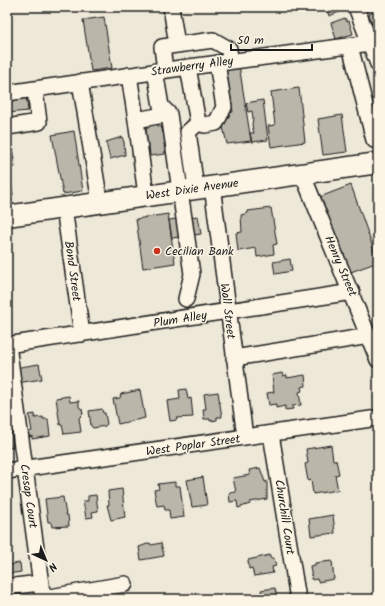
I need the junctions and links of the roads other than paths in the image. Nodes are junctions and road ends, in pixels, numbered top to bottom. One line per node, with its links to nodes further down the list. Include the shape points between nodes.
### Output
1 (171, 7): 3 (street)
2 (356, 7): 5 (street)
3 (177, 45): 6 (street, via 213,40 229,49); 8 (street, via 162,47)
4 (350, 46): 5 (street, Strawberry Alley); 6 (street, Strawberry Alley); 17 (street)
5 (375, 50)
6 (224, 62): 7 (street, Strawberry Alley); 15 (street, via 224,108 216,123)
7 (188, 67): 8 (street, Strawberry Alley); 15 (street)
8 (160, 71): 9 (street, Strawberry Alley); 13 (street, via 161,106)
9 (129, 75): 10 (street, Strawberry Alley); 14 (street)
10 (80, 82): 11 (street, Strawberry Alley); 22 (street)
11 (35, 90): 12 (street, Strawberry Alley); 16 (street, via 39,122)
12 (7, 93)
13 (169, 114): 14 (street); 20 (street)
14 (136, 120): 21 (street)
15 (198, 123): 20 (street, via 188,132)
16 (7, 127)
17 (374, 140)
18 (378, 163): 19 (main road, West Dixie Avenue)
19 (302, 173): 20 (main road, West Dixie Avenue); 25 (street, Henry Street)
20 (196, 188): 21 (main road, West Dixie Avenue); 26 (street, via 192,274); 27 (street, Wall Street)
21 (146, 195): 22 (main road, West Dixie Avenue)
22 (100, 202): 23 (main road, West Dixie Avenue)
23 (64, 208): 24 (main road, West Dixie Avenue); 28 (street, Bond Street)
24 (7, 216)
25 (352, 292): 27 (street, Plum Alley); 29 (street, Henry Street)
26 (186, 299)
27 (228, 311): 28 (street, Plum Alley); 31 (street, Wall Street)
28 (82, 334): 30 (street, Plum Alley)
29 (369, 336): 31 (street); 32 (street, Henry Street)
30 (8, 345): 36 (street, Cresap Court)
31 (234, 358): 35 (street, Wall Street)
32 (378, 360)
33 (378, 418): 34 (street, West Poplar Street)
34 (271, 434): 35 (street, West Poplar Street); 42 (street, Churchill Court)
35 (245, 437): 36 (street, West Poplar Street)
36 (25, 469): 37 (street, West Poplar Street); 38 (street, Cresap Court)
37 (7, 471)
38 (40, 583): 40 (street); 41 (street, Cresap Court)
39 (125, 584): 41 (street)
40 (7, 587)
41 (44, 598)
42 (298, 599)

